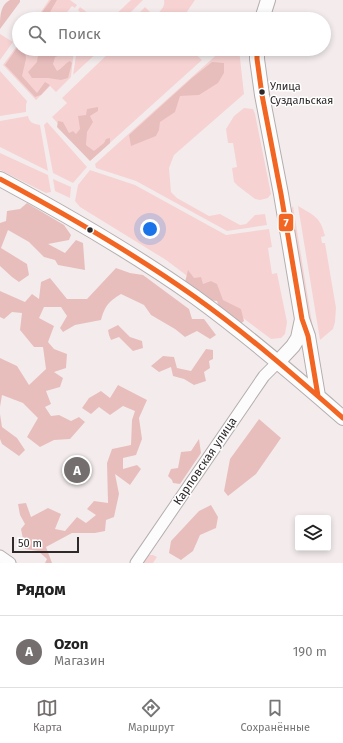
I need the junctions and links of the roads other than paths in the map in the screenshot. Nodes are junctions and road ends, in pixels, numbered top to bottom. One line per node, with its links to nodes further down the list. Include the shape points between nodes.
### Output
1 (268, 0): 2 (street)
2 (264, 12)
3 (257, 56): 5 (street)
4 (0, 180): 6 (street, via 60,212 158,272)
5 (302, 319): 6 (street, via 298,338); 7 (street, via 308,336)
6 (278, 362): 7 (street); 11 (street, Карповская улица, via 264,376)
7 (318, 396): 8 (street)
8 (343, 418)
9 (0, 556): 10 (street)
10 (10, 563)
11 (136, 563)

